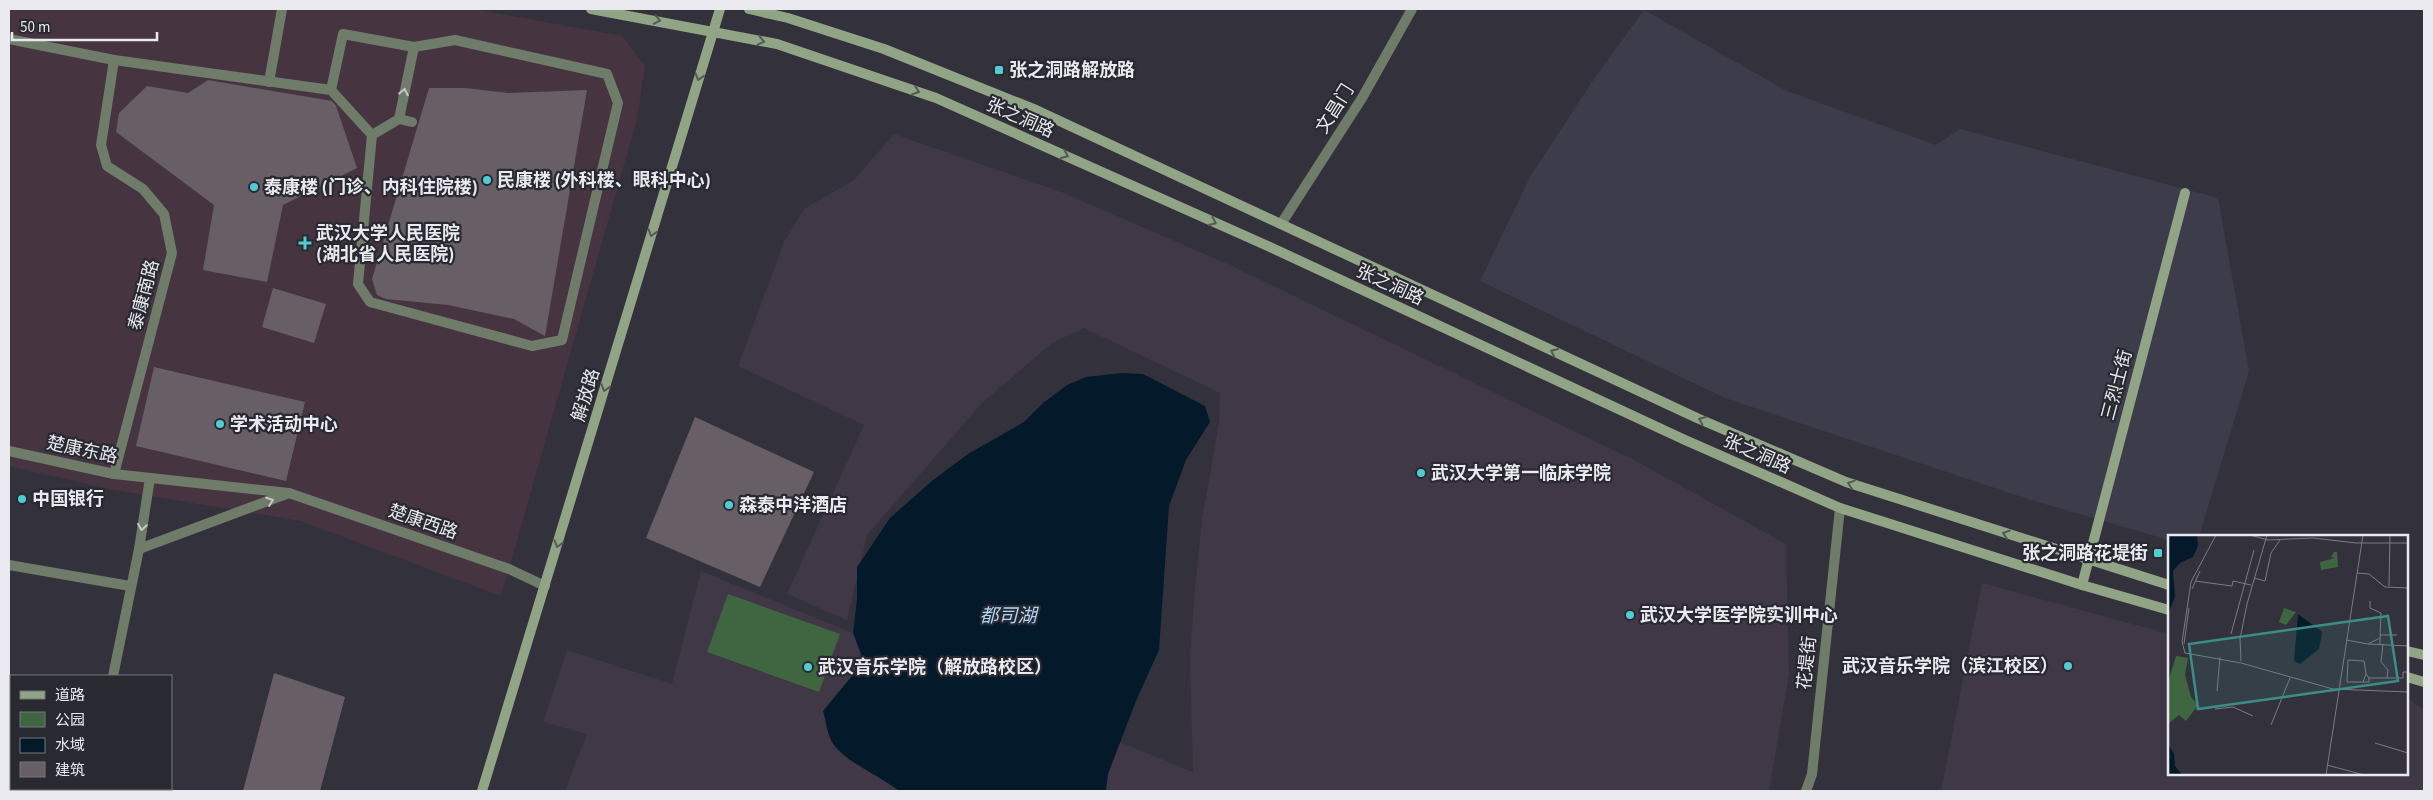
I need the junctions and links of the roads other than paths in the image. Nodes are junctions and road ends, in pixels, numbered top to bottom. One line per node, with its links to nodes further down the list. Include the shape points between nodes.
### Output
1 (282, 9): 10 (street)
2 (591, 9): 6 (main road, 张之洞路, one-way to 6)
3 (720, 9): 6 (main road, 解放路)
4 (749, 9): 16 (main road, 张之洞路, via 884,49 1027,106)
5 (1412, 9): 16 (street, 文昌门, via 1362,98)
6 (713, 31): 21 (main road, 张之洞路, one-way to 21, via 777,44 936,98); 28 (main road, 解放路, one-way to 28)
7 (9, 39): 9 (street)
8 (414, 46): 11 (street, via 343,34); 12 (street, one-way to 8); 14 (street, via 455,40 607,74 618,103 562,340 532,346 370,302 358,284)
9 (114, 60): 10 (street); 18 (street, 泰康南路, via 101,145 107,166 143,189 164,214 172,253)
10 (269, 82): 11 (street)
11 (330, 90): 14 (street)
12 (399, 119): 13 (street); 14 (street)
13 (412, 122)
14 (372, 135)
15 (2185, 193): 23 (main road, 三烈士街)
16 (1281, 224): 23 (main road, 张之洞路, one-way to 16, via 1846,482 1697,418)
17 (9, 451): 18 (street, 楚康东路)
18 (114, 474): 19 (street, 楚康东路)
19 (150, 478): 20 (street, 楚康东路); 22 (street, one-way to 22)
20 (289, 494): 22 (street, one-way to 20); 28 (street, 楚康西路, via 509,569)
21 (1840, 508): 25 (main road, 张之洞路); 36 (street, 花堤街, via 1812,774)
22 (139, 549): 27 (street)
23 (2088, 561): 25 (main road, 三烈士街); 26 (main road, 张之洞路)
24 (9, 565): 27 (street)
25 (2082, 585): 29 (main road, 张之洞路)
26 (2168, 585)
27 (130, 586): 32 (street)
28 (545, 586): 35 (main road, 解放路)
29 (2168, 610)
30 (2408, 651): 31 (main road)
31 (2424, 655)
32 (113, 675)
33 (2408, 677): 34 (main road)
34 (2424, 682)
35 (482, 791)
36 (1806, 791)

